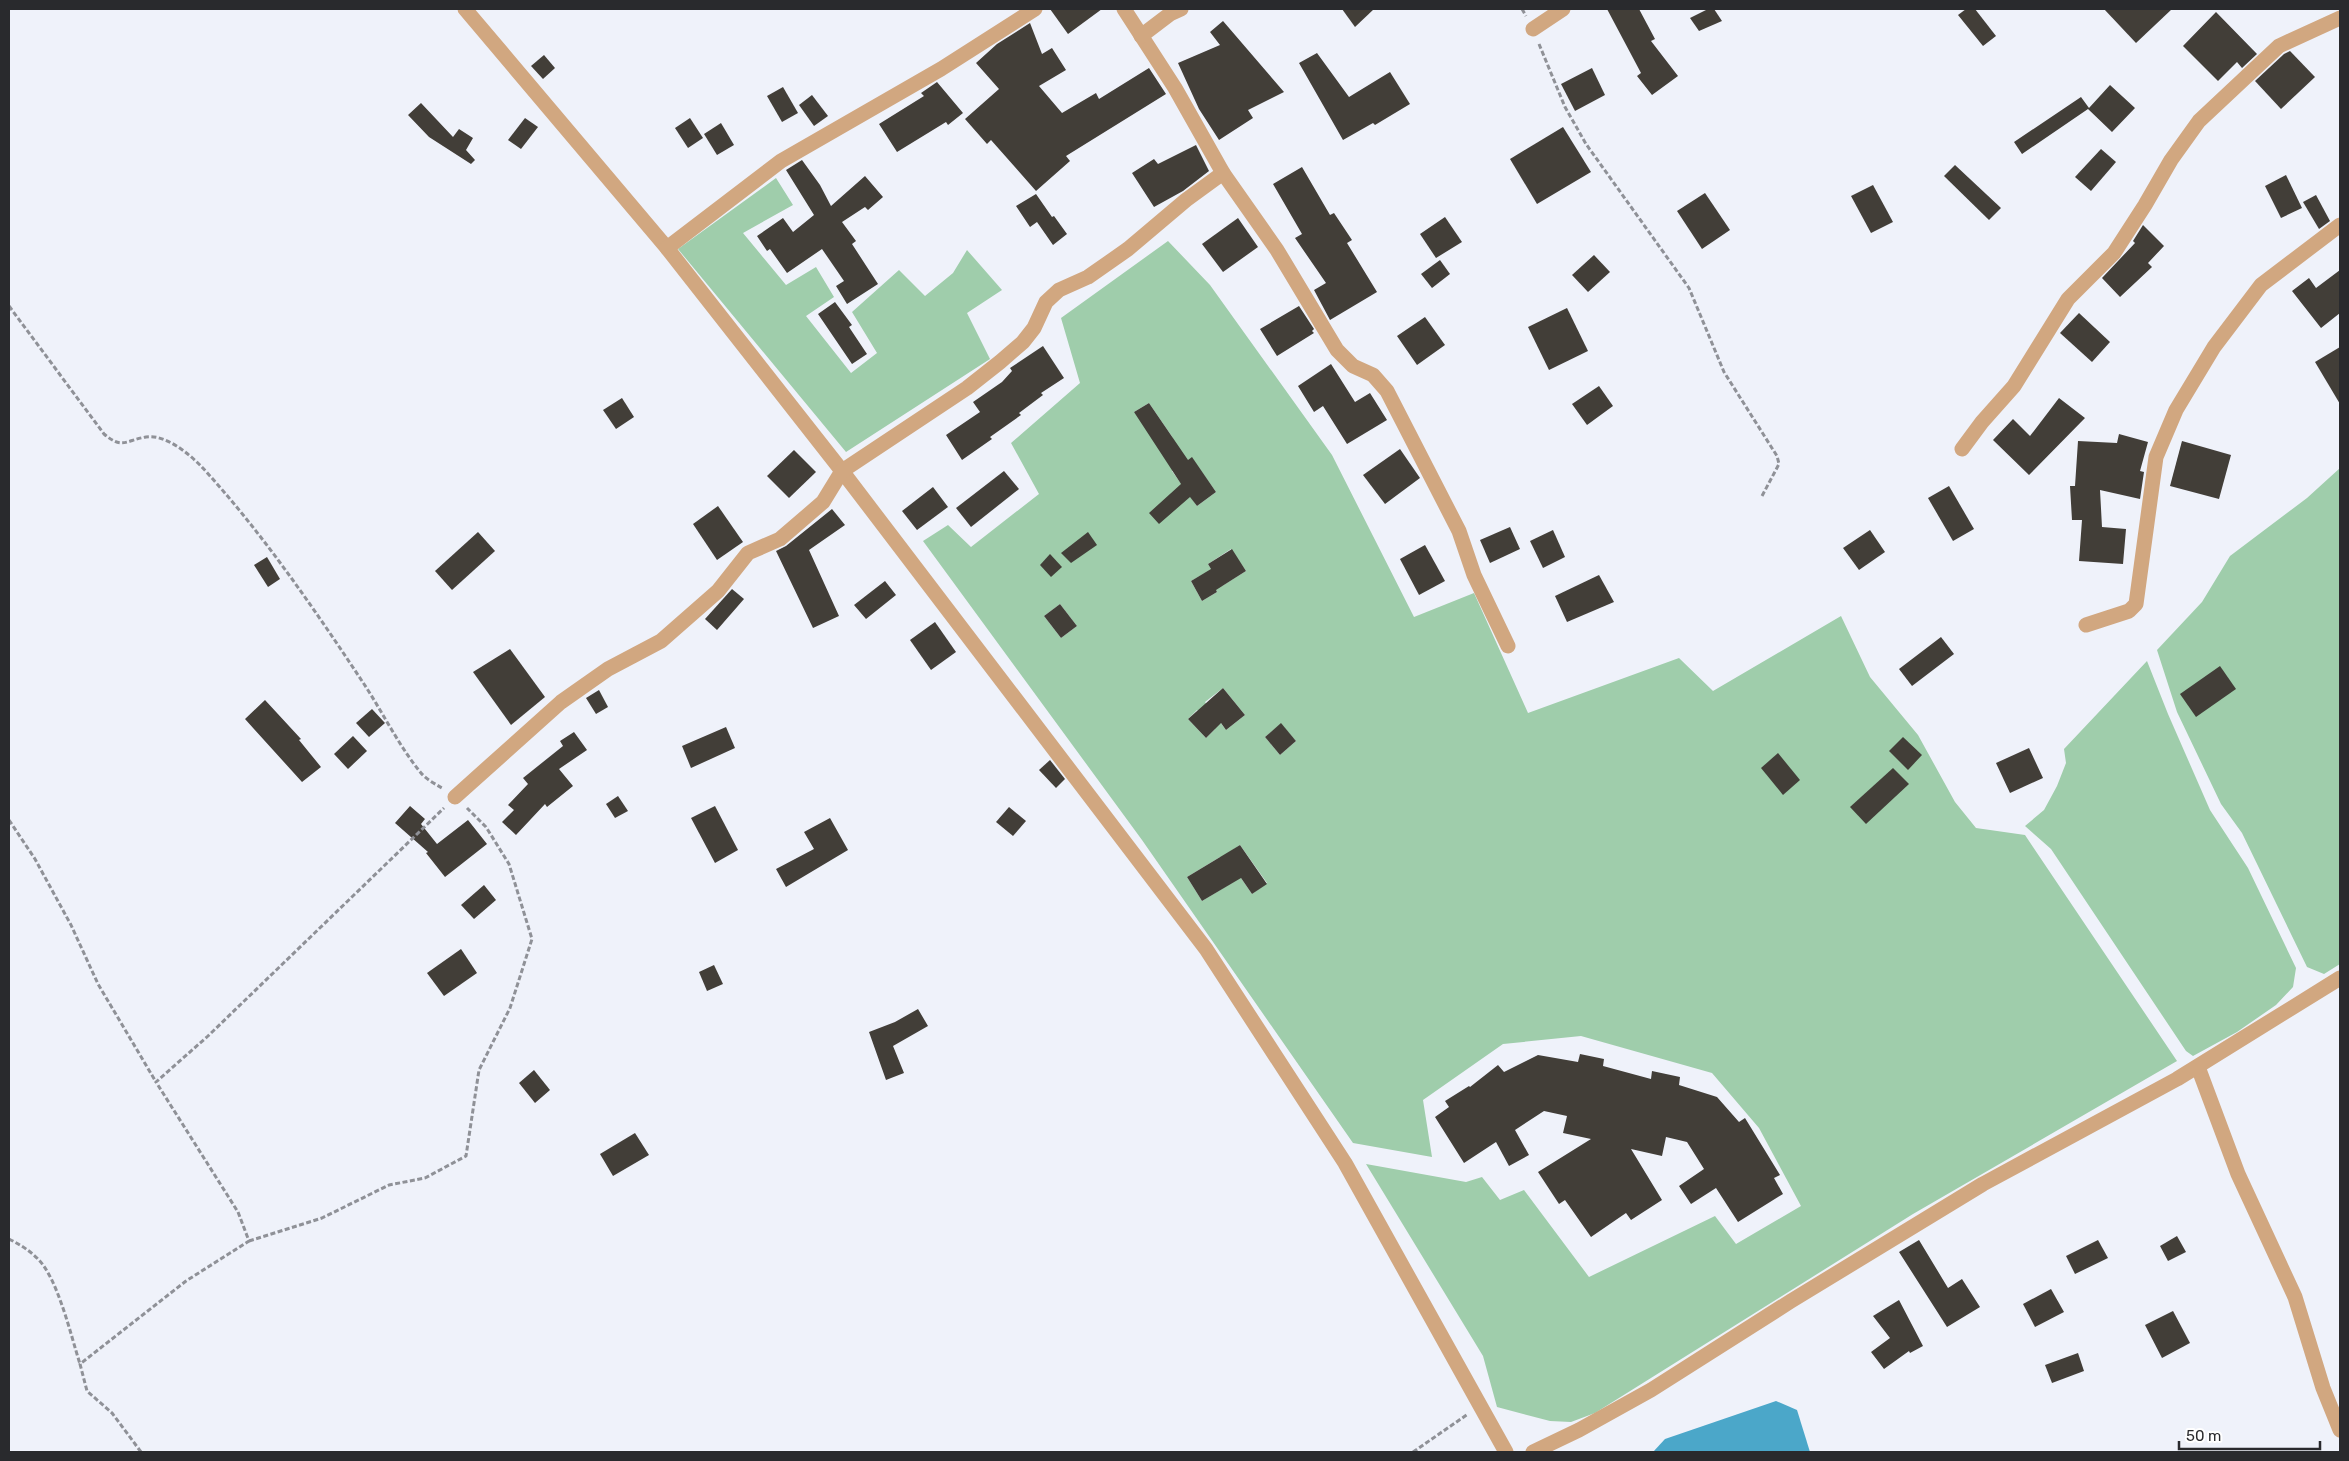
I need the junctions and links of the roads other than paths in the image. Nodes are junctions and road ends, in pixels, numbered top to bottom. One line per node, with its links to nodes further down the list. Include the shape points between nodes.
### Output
1 (465, 9): 11 (street)
2 (1035, 9): 11 (street, via 941,70 781,161)
3 (1124, 9): 8 (street)
4 (1182, 9): 8 (street, via 1170,14)
5 (1563, 9): 7 (street)
6 (2340, 18): 12 (street, via 2279,46 2199,121 2114,253 2068,299 2014,386)
7 (1533, 29)
8 (1142, 36): 9 (street)
9 (1223, 173): 13 (street, via 1128,249 1088,277 1059,290 1046,302 1034,328 1023,342 967,388); 15 (street, via 1277,250 1337,350 1353,366 1373,374 1386,390 1458,531 1474,575)
10 (2340, 224): 14 (street, via 2261,285 2214,347 2176,410 2156,457 2136,604 2129,611)
11 (667, 248): 13 (street)
12 (1962, 449)
13 (842, 471): 16 (street, via 823,502 780,539 748,553 718,591 661,641 608,669 561,702); 20 (street, via 1206,948 1345,1163)
14 (2086, 625)
15 (1508, 646)
16 (455, 797)
17 (2340, 978): 18 (street)
18 (2198, 1067): 19 (street, via 2238,1174 2295,1297 2323,1388); 21 (street, via 1983,1184 1651,1390)
19 (2340, 1430)
20 (1506, 1452)
21 (1533, 1452)

